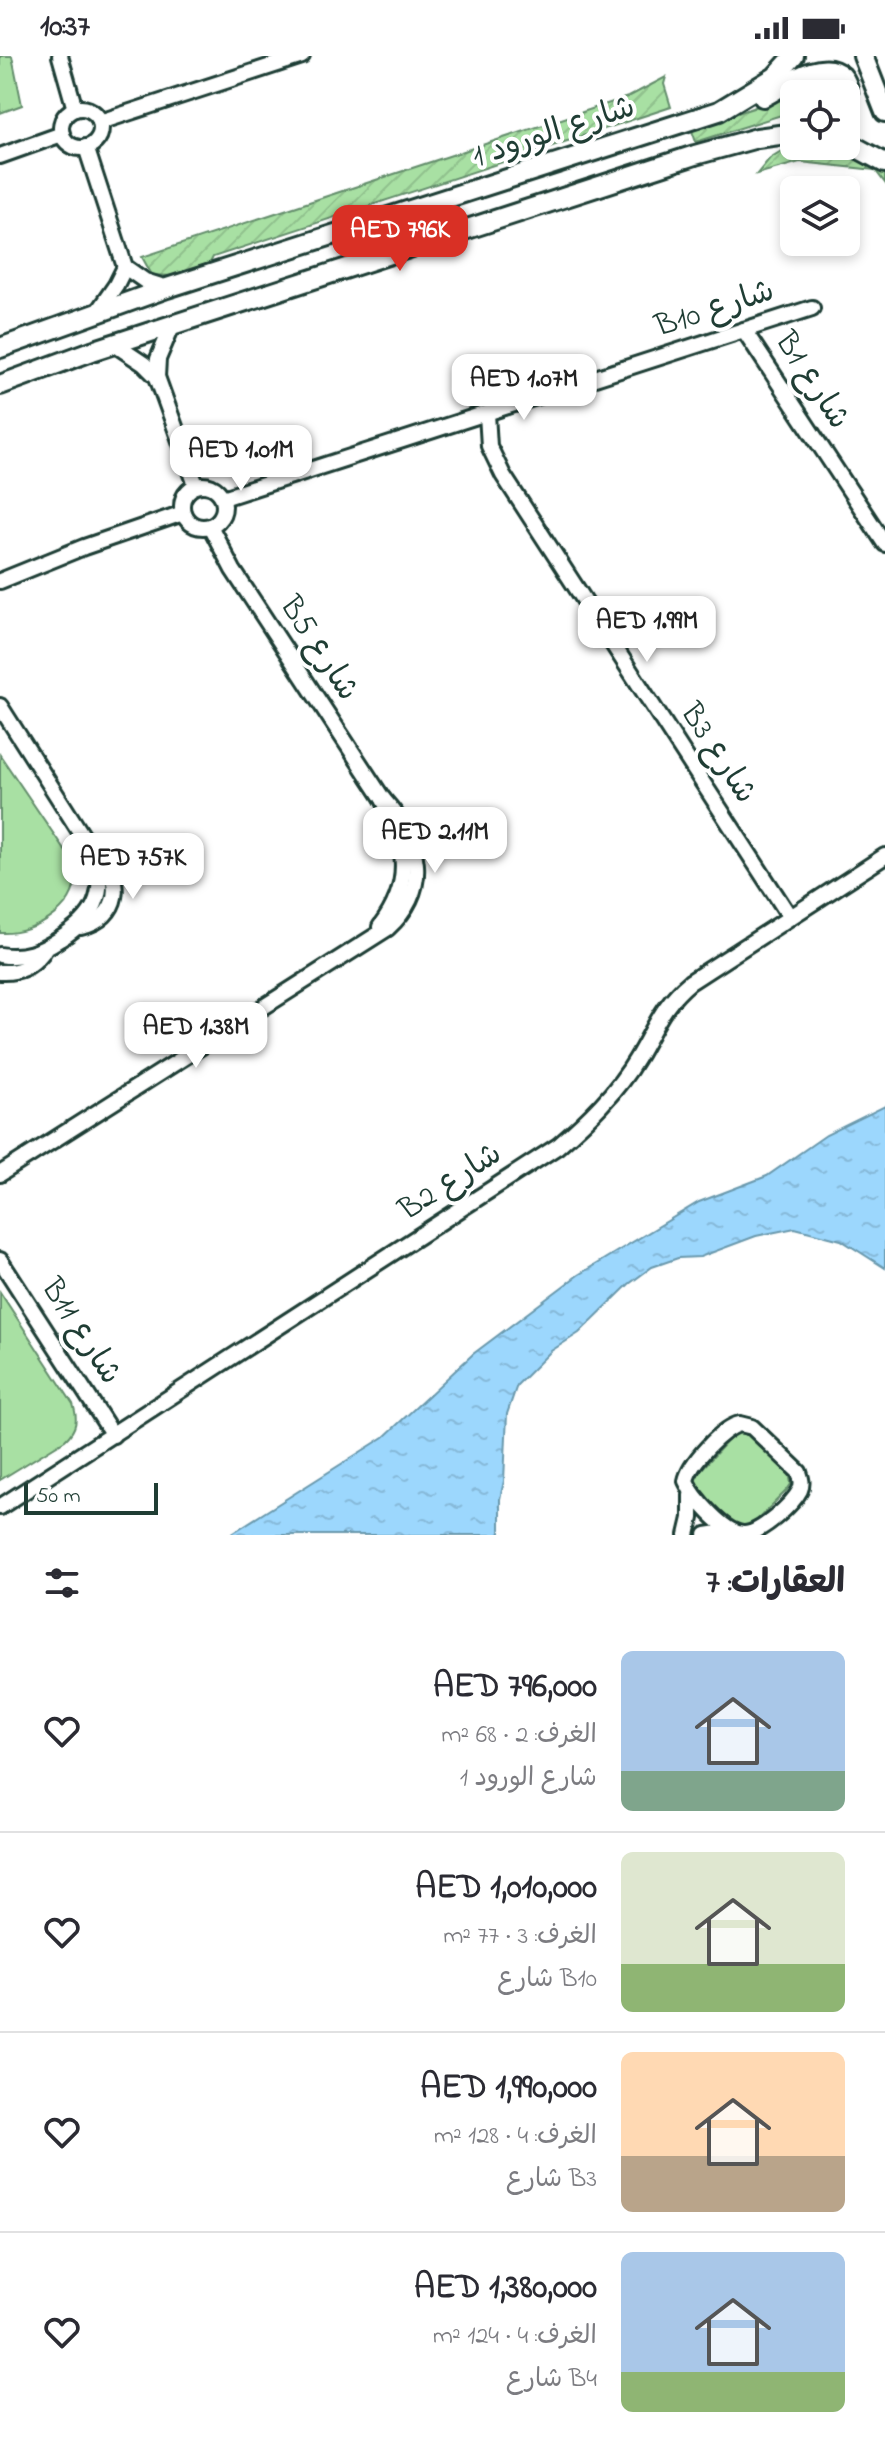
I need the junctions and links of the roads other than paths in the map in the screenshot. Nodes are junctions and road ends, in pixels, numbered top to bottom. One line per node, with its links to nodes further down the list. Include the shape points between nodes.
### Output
1 (60, 56): 8 (street)
2 (302, 56): 11 (street)
3 (794, 56): 9 (street, شارع الورود 1, via 775,77)
4 (863, 56): 10 (street)
5 (792, 80): 6 (street, via 824,67)
6 (844, 80)
7 (780, 87): 9 (street)
8 (75, 109): 11 (street, via 90,110); 13 (street, via 64,118)
9 (719, 111): 21 (street, شارع الورود 1)
10 (885, 112)
11 (100, 122): 15 (street, via 98,137)
12 (780, 127): 16 (street)
13 (62, 134): 15 (street, via 71,145); 18 (street)
14 (780, 136): 16 (street, شارع الورود 1)
15 (86, 147): 20 (street)
16 (717, 148): 24 (street, شارع الورود 1)
17 (860, 150): 19 (street)
18 (0, 156)
19 (885, 163)
20 (125, 267): 21 (street); 23 (street)
21 (167, 288): 23 (street, شارع الورود 1)
22 (812, 308): 25 (street, B10 شارع)
23 (98, 311): 27 (street, شارع الورود 1)
24 (172, 326): 26 (street, شارع الورود 1); 28 (street, via 158,359)
25 (744, 330): 30 (street, B10 شارع); 35 (street, B1 شارع)
26 (114, 344): 28 (street); 29 (street, شارع الورود 1)
27 (0, 348)
28 (157, 377): 31 (street)
29 (0, 385)
30 (487, 414): 32 (street, B10 شارع); 39 (street, B3 شارع, via 494,461)
31 (196, 485): 32 (street, via 212,486); 33 (street, via 184,496)
32 (223, 498): 34 (street, via 222,515)
33 (183, 513): 34 (street, via 193,525); 36 (street)
34 (210, 526): 43 (street, B5 شارع, via 233,570 406,829 413,846 415,883 410,901 388,928)
35 (885, 544)
36 (0, 581)
37 (0, 706): 40 (street, via 94,854 105,861 115,884 115,897 102,918)
38 (885, 856): 39 (street, B2 شارع)
39 (790, 917): 45 (street, B2 شارع, via 676,993 620,1082 558,1146)
40 (45, 949): 41 (street, via 27,956); 42 (street, via 28,967)
41 (0, 955)
42 (0, 972)
43 (0, 1174)
44 (0, 1260): 45 (street, B11 شارع)
45 (113, 1435): 47 (street, B2 شارع)
46 (691, 1495): 48 (street); 48 (street, via 686,1481 690,1468 729,1427 752,1427 799,1472 801,1484 796,1496 761,1530); 49 (street)
47 (0, 1507)
48 (732, 1531): 50 (street)
49 (687, 1535)
50 (706, 1535)

